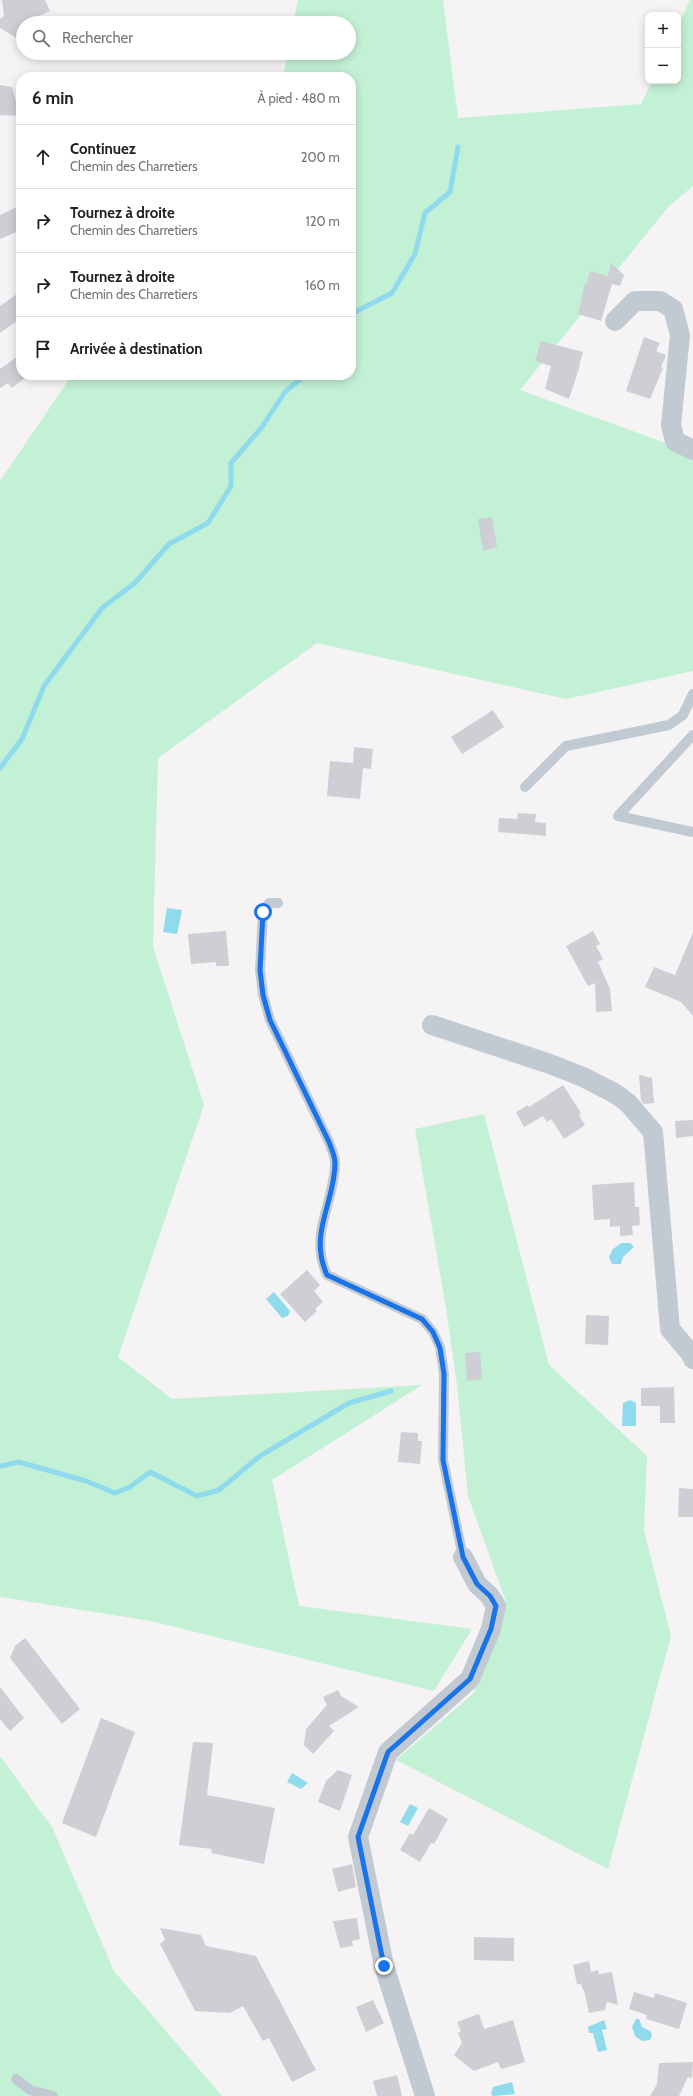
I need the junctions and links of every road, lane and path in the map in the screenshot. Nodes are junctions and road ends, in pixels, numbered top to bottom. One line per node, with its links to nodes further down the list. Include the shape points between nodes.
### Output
1 (615, 321): 2 (street, via 635,301 660,301 673,309 680,335 671,425 675,440)
2 (693, 450)
3 (693, 694): 5 (lane, via 683,715 669,725 566,746)
4 (693, 735): 6 (lane, via 618,816)
5 (525, 786)
6 (693, 832)
7 (278, 903): 10 (lane, via 269,903 263,912 260,970 263,995 270,1020 329,1142 335,1161 322,1223 319,1247 321,1261 327,1275 422,1319 433,1332 440,1348 444,1374 443,1460)
8 (432, 1025): 9 (street, via 583,1077 628,1103 653,1132 670,1329 692,1354)
9 (693, 1359)
10 (463, 1557): 13 (street, via 477,1584 496,1606 491,1629 470,1679 388,1752 358,1837 384,1966)
11 (16, 2078): 12 (lane, via 30,2090)
12 (53, 2096)
13 (425, 2096)

